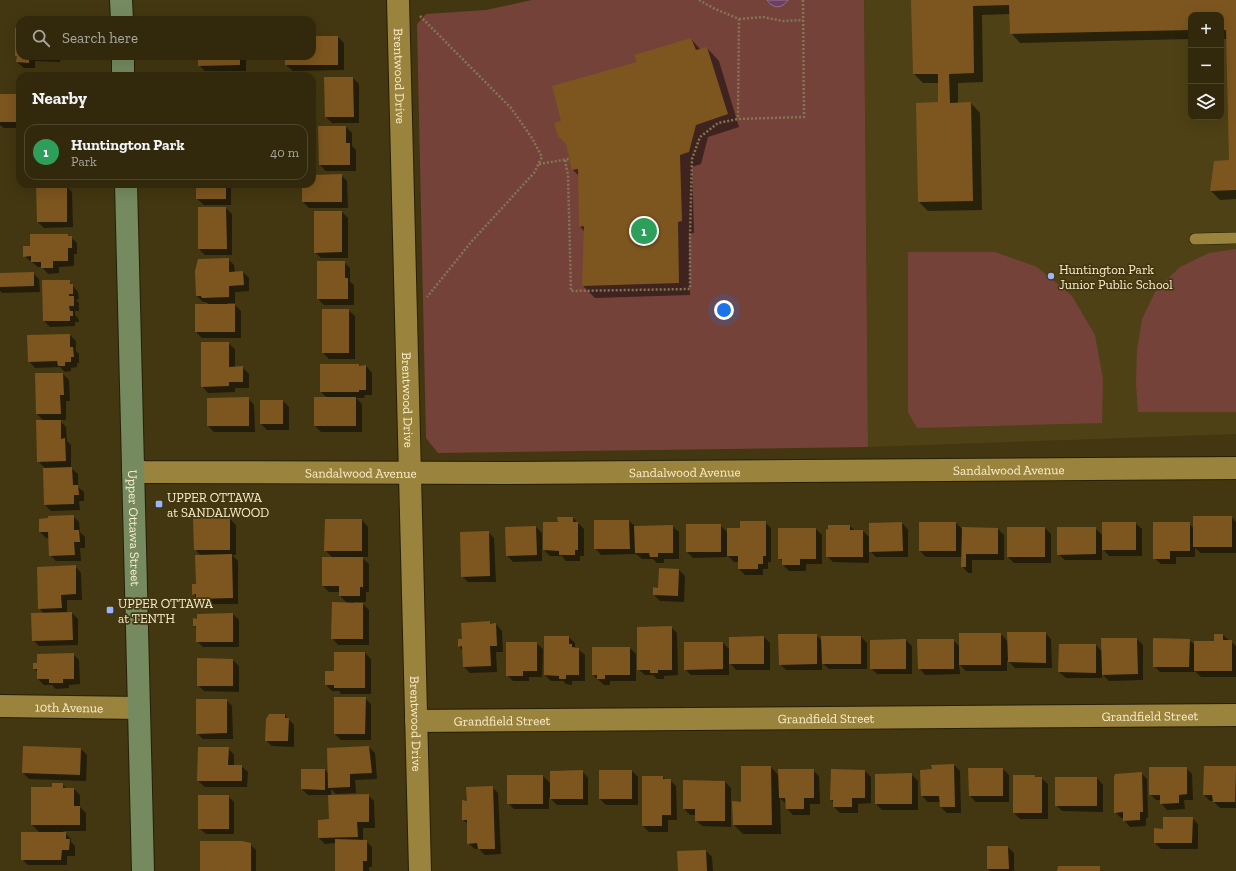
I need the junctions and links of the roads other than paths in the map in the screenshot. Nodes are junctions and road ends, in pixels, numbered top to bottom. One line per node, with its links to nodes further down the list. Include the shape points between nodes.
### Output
1 (121, 0): 3 (main road)
2 (398, 0): 11 (street, Brentwood Drive)
3 (122, 16)
4 (123, 60): 5 (main road)
5 (123, 72)
6 (126, 188): 10 (main road, Upper Ottawa Street)
7 (1236, 238): 8 (lane)
8 (1195, 239)
9 (1236, 468): 11 (street, Sandalwood Avenue)
10 (133, 470): 11 (street, Sandalwood Avenue); 13 (main road, Upper Ottawa Street)
11 (410, 472): 15 (street, Brentwood Drive)
12 (0, 706): 13 (street, 10th Avenue)
13 (139, 708): 16 (main road, Upper Ottawa Street)
14 (1236, 715): 15 (street, Grandfield Street)
15 (416, 722): 17 (street, Brentwood Drive)
16 (143, 871)
17 (420, 871)

